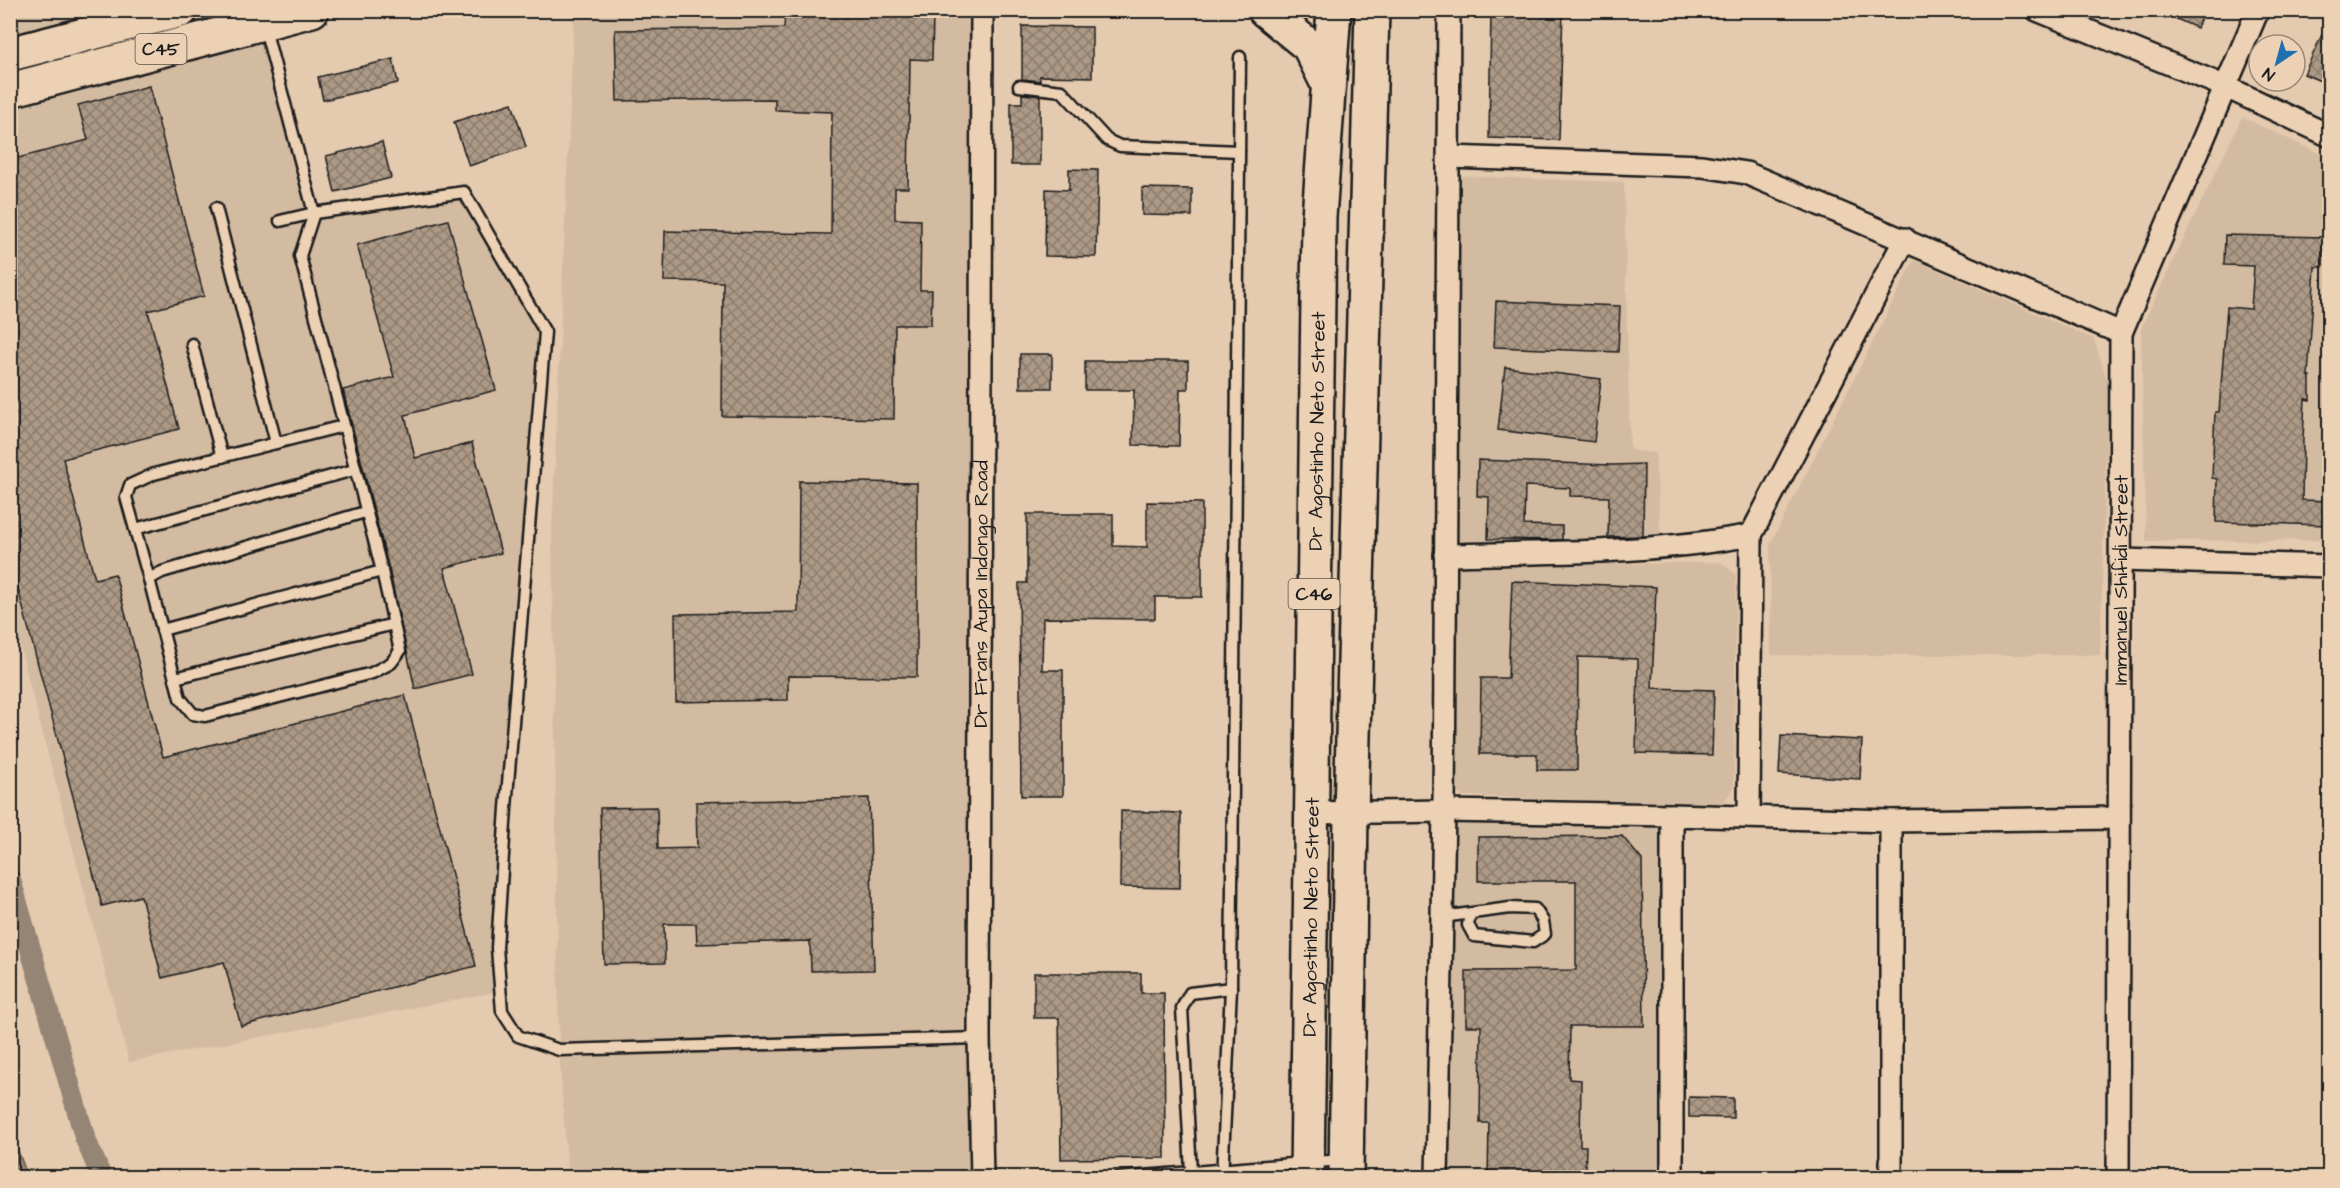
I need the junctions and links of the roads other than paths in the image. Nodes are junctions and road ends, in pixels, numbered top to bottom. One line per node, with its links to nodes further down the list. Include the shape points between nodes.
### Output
1 (181, 10): 11 (main road, C45)
2 (312, 10): 10 (main road, C45)
3 (982, 10): 52 (street, Dr Frans Aupa Indongo Road)
4 (1265, 10): 15 (main road, via 1309,46)
5 (1335, 10): 15 (main road, Dr Agostinho Neto Street / C46)
6 (1372, 10): 44 (main road, Dr Agostinho Neto Street / C46)
7 (1449, 10): 20 (street)
8 (2037, 10): 16 (street)
9 (2258, 10): 16 (street, Immanuel Shifidi Street)
10 (261, 17): 11 (main road, C45); 22 (lane)
11 (122, 36): 12 (main road, C45); 17 (main road, C45)
12 (10, 54)
13 (1240, 57): 19 (lane)
14 (1019, 86): 19 (lane, via 1062,91 1107,140 1120,146)
15 (1329, 86): 43 (main road, Dr Agostinho Neto Street / C46, via 1319,217)
16 (2224, 86): 18 (street); 25 (street, Immanuel Shifidi Street)
17 (10, 90)
18 (2330, 136)
19 (1239, 151): 51 (lane)
20 (1449, 157): 24 (street, via 1724,168 1746,173); 34 (street)
21 (216, 207): 28 (lane)
22 (314, 213): 23 (lane); 27 (lane, via 300,256); 52 (lane, via 464,192 545,332 497,948 502,1011 518,1036 559,1050)
23 (280, 221)
24 (1905, 239): 25 (street); 33 (street)
25 (2121, 333): 35 (street, Immanuel Shifidi Street)
26 (192, 344): 29 (lane)
27 (343, 426): 28 (lane); 30 (lane)
28 (276, 443): 29 (lane)
29 (222, 457): 32 (lane, via 154,474 130,485 126,497)
30 (354, 470): 31 (lane); 32 (lane)
31 (365, 512): 37 (lane); 38 (lane)
32 (135, 529): 38 (lane)
33 (1751, 536): 34 (street, via 1649,549); 46 (street)
34 (1445, 555): 42 (street)
35 (2120, 560): 36 (street); 47 (street, Immanuel Shifidi Street)
36 (2330, 566)
37 (382, 571): 39 (lane); 40 (lane)
38 (148, 579): 40 (lane)
39 (394, 624): 41 (lane); 41 (lane, via 400,651 391,663 372,673 205,716 194,714 180,698)
40 (162, 630): 41 (lane)
41 (175, 678)
42 (1444, 811): 44 (street); 45 (street); 50 (street)
43 (1311, 813): 44 (street); 54 (main road, Dr Agostinho Neto Street / C46)
44 (1351, 813): 53 (main road, Dr Agostinho Neto Street / C46)
45 (1672, 815): 46 (street); 60 (street)
46 (1749, 817): 48 (street)
47 (2120, 818): 48 (street); 62 (street, Immanuel Shifidi Street)
48 (1892, 821): 61 (street)
49 (1470, 915): 49 (lane, via 1510,908 1535,909 1545,934 1533,942 1474,936 1468,925); 50 (lane)
50 (1442, 917): 59 (street)
51 (1231, 988): 55 (lane, via 1190,993 1182,1008); 56 (lane)
52 (980, 1038): 57 (street, Dr Frans Aupa Indongo Road)
53 (1346, 1169): 54 (lane)
54 (1307, 1171): 56 (lane)
55 (1191, 1172): 56 (lane); 58 (lane)
56 (1222, 1173)
57 (982, 1178)
58 (1119, 1178)
59 (1437, 1178)
60 (1672, 1178)
61 (1891, 1178)
62 (2118, 1178)

